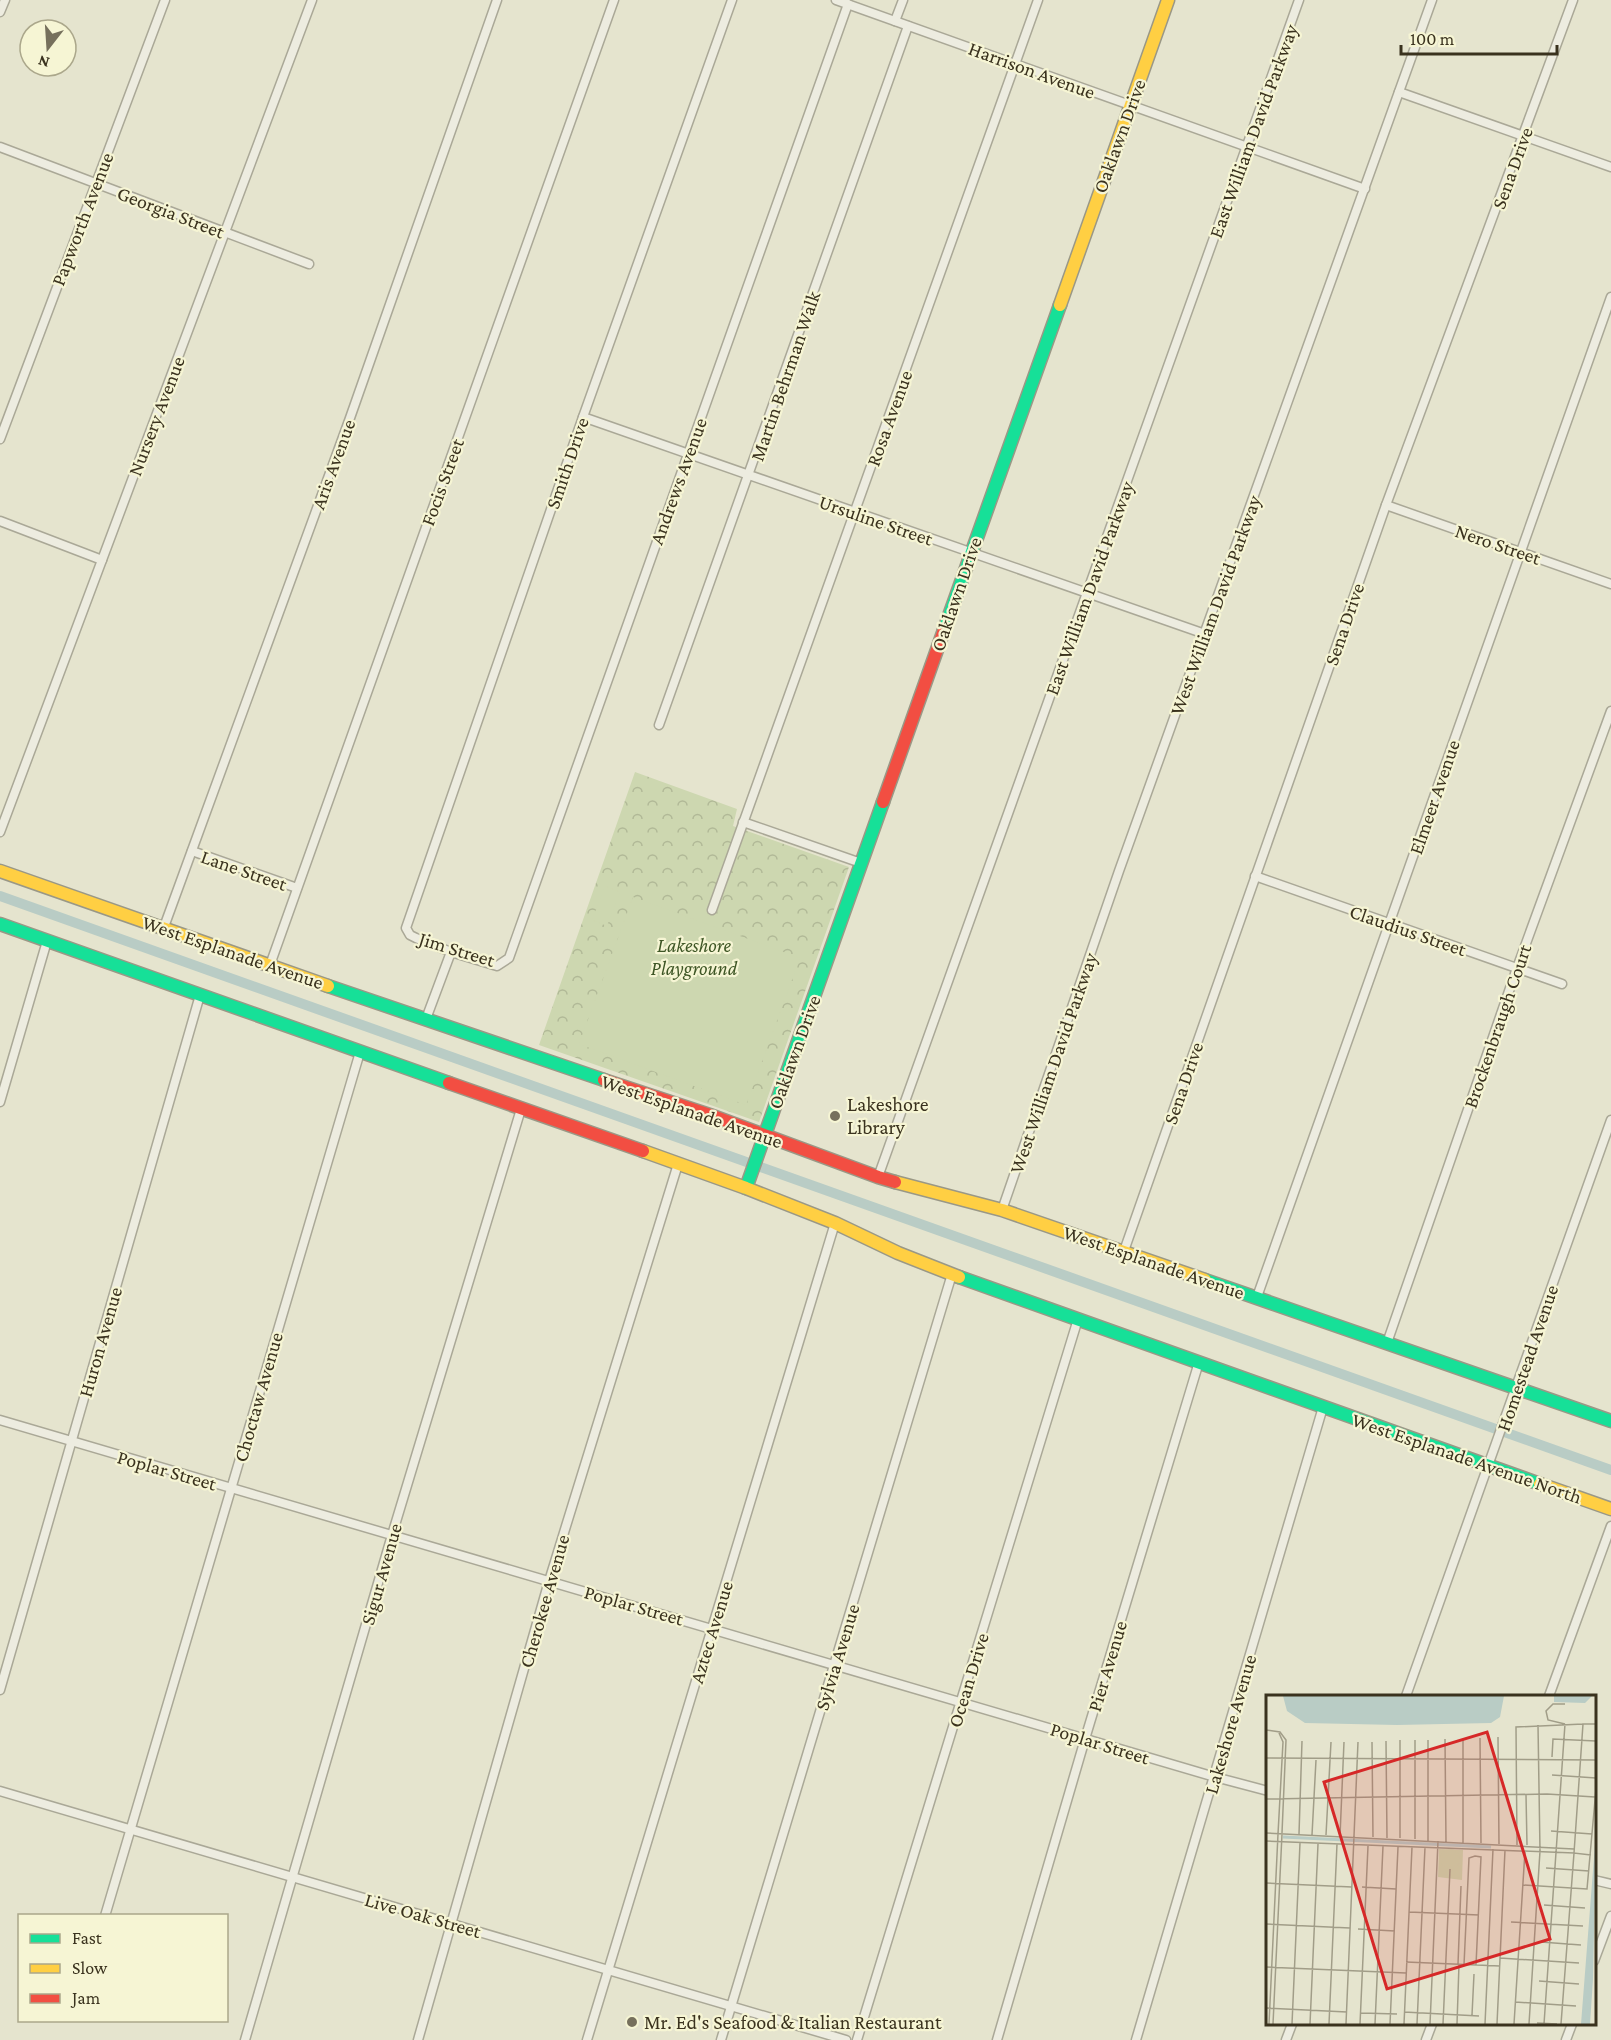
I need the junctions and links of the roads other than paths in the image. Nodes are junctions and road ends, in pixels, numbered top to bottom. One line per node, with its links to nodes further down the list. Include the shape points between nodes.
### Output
1 (5, 0): 15 (street)
2 (165, 0): 25 (street, Papworth Avenue)
3 (312, 0): 27 (street, Nursery Avenue)
4 (497, 0): 47 (street, Aris Avenue)
5 (614, 0): 51 (street, Focis Street)
6 (732, 0): 30 (street, Smith Drive)
7 (836, 0): 14 (street, Harrison Avenue)
8 (903, 0): 16 (street)
9 (1038, 0): 18 (street, Rosa Avenue)
10 (1167, 0): 20 (main road, Oaklawn Drive)
11 (1299, 0): 23 (street, East William David Parkway)
12 (1432, 0): 19 (street, West William David Parkway)
13 (1573, 0): 21 (street, Sena Drive)
14 (848, 4): 16 (street, Harrison Avenue); 32 (street, Andrews Avenue)
15 (0, 12)
16 (895, 21): 17 (street, Harrison Avenue)
17 (908, 26): 18 (street, Harrison Avenue); 33 (street, Martin Behrman Walk)
18 (1015, 64): 20 (street, Harrison Avenue); 35 (street, Rosa Avenue)
19 (1399, 92): 21 (street); 26 (street, West William David Parkway)
20 (1130, 105): 23 (street, Harrison Avenue); 38 (main road, Oaklawn Drive)
21 (1524, 135): 24 (street); 34 (street, Sena Drive)
22 (0, 147): 25 (street, Georgia Street)
23 (1247, 147): 26 (street, Harrison Avenue); 41 (street, East William David Parkway)
24 (1611, 166)
25 (95, 183): 27 (street, Georgia Street); 31 (street, Papworth Avenue)
26 (1365, 189): 42 (street, West William David Parkway)
27 (225, 233): 28 (street, Georgia Street); 39 (street, Nursery Avenue)
28 (309, 264)
29 (1611, 297): 37 (street, Elmeer Avenue)
30 (583, 417): 32 (street, Ursuline Street); 56 (street, Smith Drive)
31 (0, 439)
32 (688, 454): 33 (street, Ursuline Street); 59 (street, Andrews Avenue)
33 (749, 476): 35 (street, Ursuline Street); 44 (street, Martin Behrman Walk)
34 (1386, 505): 37 (street, Nero Street); 50 (street, Sena Drive)
35 (855, 513): 38 (street, Ursuline Street); 45 (street, Rosa Avenue)
36 (0, 521): 39 (street)
37 (1520, 551): 40 (street, Nero Street); 53 (street, Elmeer Avenue)
38 (970, 553): 41 (street, Ursuline Street); 48 (main road, Oaklawn Drive)
39 (102, 560): 46 (street, Nursery Avenue)
40 (1611, 585)
41 (1088, 593): 42 (street, Ursuline Street); 71 (street, East William David Parkway)
42 (1205, 634): 73 (street, West William David Parkway)
43 (1611, 711): 61 (street, Brockenbraugh Court)
44 (659, 725)
45 (743, 822): 48 (street); 52 (street, Rosa Avenue)
46 (0, 832)
47 (192, 852): 51 (street, Lane Street); 55 (street, Aris Avenue)
48 (861, 862): 69 (main road, Oaklawn Drive)
49 (0, 872): 55 (main road, West Esplanade Avenue)
50 (1255, 876): 53 (street, Claudius Street); 75 (street, Sena Drive)
51 (297, 888): 60 (street, Focis Street)
52 (712, 910)
53 (1389, 923): 61 (street, Claudius Street); 77 (street, Elmeer Avenue)
54 (0, 924): 57 (main road)
55 (164, 927): 60 (main road, West Esplanade Avenue)
56 (406, 928): 58 (street, Jim Street, via 410,935)
57 (47, 941): 63 (main road); 66 (street)
58 (452, 952): 59 (street, Jim Street, via 497,966); 64 (street)
59 (509, 958)
60 (270, 965): 64 (main road, West Esplanade Avenue)
61 (1517, 968): 62 (street, Claudius Street); 79 (street, Brockenbraugh Court)
62 (1562, 984)
63 (200, 995): 65 (main road); 85 (street, Huron Avenue)
64 (426, 1019): 69 (main road, West Esplanade Avenue, via 710,1115)
65 (360, 1052): 67 (main road); 87 (street, Choctaw Avenue)
66 (0, 1102)
67 (521, 1109): 70 (main road); 90 (street, Sigur Avenue)
68 (1611, 1120): 81 (street, Homestead Avenue)
69 (762, 1142): 71 (main road, West Esplanade Avenue); 72 (main road, Oaklawn Drive)
70 (678, 1164): 72 (main road); 91 (street, Cherokee Avenue)
71 (878, 1177): 73 (main road, West Esplanade Avenue)
72 (748, 1183): 74 (main road)
73 (1002, 1210): 75 (main road, West Esplanade Avenue)
74 (835, 1223): 76 (main road); 92 (street, Aztec Avenue)
75 (1124, 1251): 77 (main road, West Esplanade Avenue)
76 (952, 1275): 78 (main road); 93 (street, Sylvia Avenue)
77 (1257, 1297): 79 (main road, West Esplanade Avenue)
78 (1078, 1319): 80 (main road); 97 (street, Ocean Drive)
79 (1387, 1343): 81 (main road, West Esplanade Avenue)
80 (1199, 1362): 82 (main road); 98 (street, Pier Avenue)
81 (1516, 1389): 84 (main road, West Esplanade Avenue); 86 (street, Homestead Avenue)
82 (1323, 1407): 86 (main road, West Esplanade Avenue North); 99 (street, Lakeshore Avenue)
83 (0, 1420): 85 (street, Poplar Street)
84 (1611, 1421)
85 (72, 1442): 87 (street, Poplar Street); 94 (street, Huron Avenue)
86 (1489, 1465): 88 (main road, West Esplanade Avenue North); 95 (street, Homestead Avenue)
87 (231, 1488): 90 (street, Poplar Street); 102 (street, Choctaw Avenue)
88 (1611, 1509)
89 (1611, 1526): 96 (street)
90 (392, 1535): 91 (street, Poplar Street); 103 (street, Sigur Avenue)
91 (549, 1581): 92 (street, Poplar Street); 108 (street, Cherokee Avenue)
92 (712, 1628): 93 (street, Poplar Street); 110 (street, Aztec Avenue)
93 (834, 1664): 97 (street, Poplar Street); 111 (street, Sylvia Avenue)
94 (0, 1690)
95 (1406, 1695)
96 (1549, 1695)
97 (961, 1701): 98 (street, Poplar Street); 120 (street, Ocean Drive)
98 (1085, 1739): 99 (street, Poplar Street); 121 (street, Pier Avenue)
99 (1215, 1777): 100 (street, Poplar Street); 122 (street, Lakeshore Avenue)
100 (1266, 1790)
101 (0, 1791): 102 (street, Live Oak Street)
102 (130, 1830): 103 (street, Live Oak Street); 106 (street, Choctaw Avenue)
103 (292, 1877): 108 (street, Live Oak Street); 115 (street, Sigur Avenue)
104 (1596, 1880): 105 (street)
105 (1611, 1884)
106 (106, 1914)
107 (1611, 1916): 109 (street)
108 (452, 1924): 110 (street, Live Oak Street); 116 (street, Cherokee Avenue)
109 (1596, 1956)
110 (608, 1970): 111 (street, Live Oak Street); 117 (street, Aztec Avenue)
111 (732, 2006): 118 (street, Sylvia Avenue); 119 (street, Live Oak Street)
112 (1292, 2025): 123 (street)
113 (1432, 2025): 124 (street)
114 (1572, 2025): 125 (street)
115 (245, 2040)
116 (418, 2040)
117 (587, 2040)
118 (721, 2040)
119 (846, 2040)
120 (857, 2040)
121 (997, 2040)
122 (1136, 2040)
123 (1286, 2040)
124 (1426, 2040)
125 (1566, 2040)

